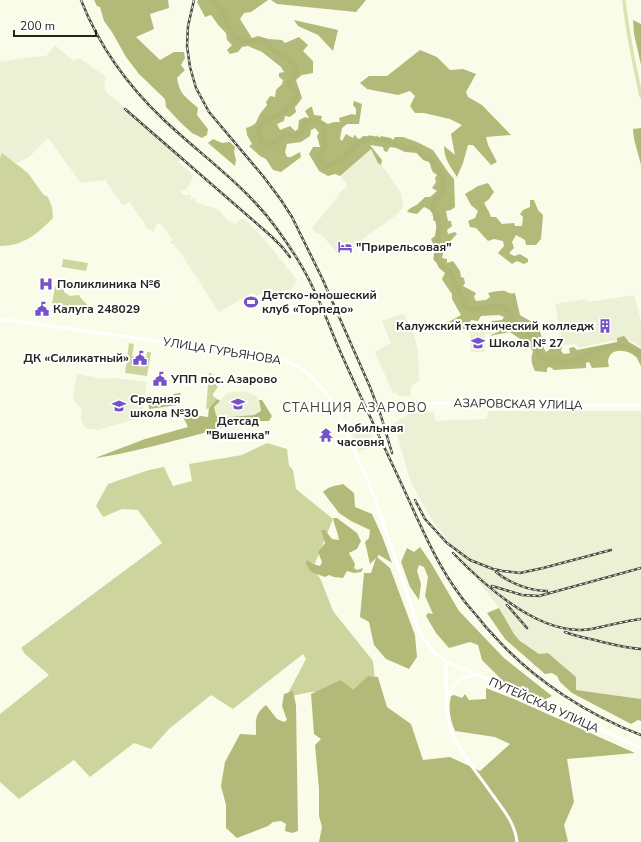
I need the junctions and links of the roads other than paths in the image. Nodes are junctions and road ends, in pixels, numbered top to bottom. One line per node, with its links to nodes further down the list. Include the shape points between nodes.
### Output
1 (624, 0): 2 (main road)
2 (641, 96)
3 (0, 319): 6 (street, УЛИЦА ГУРЬЯНОВА, via 271,358 291,363 307,372 331,400 368,481 422,638)
4 (396, 403): 5 (street, АЗАРОВСКАЯ УЛИЦА)
5 (641, 405)
6 (447, 662): 7 (street, ПУТЕЙСКАЯ УЛИЦА); 8 (street)
7 (479, 675): 8 (street, via 459,680); 9 (street, ПУТЕЙСКАЯ УЛИЦА)
8 (447, 698): 10 (street, via 452,735 508,816)
9 (641, 748)
10 (517, 842)

